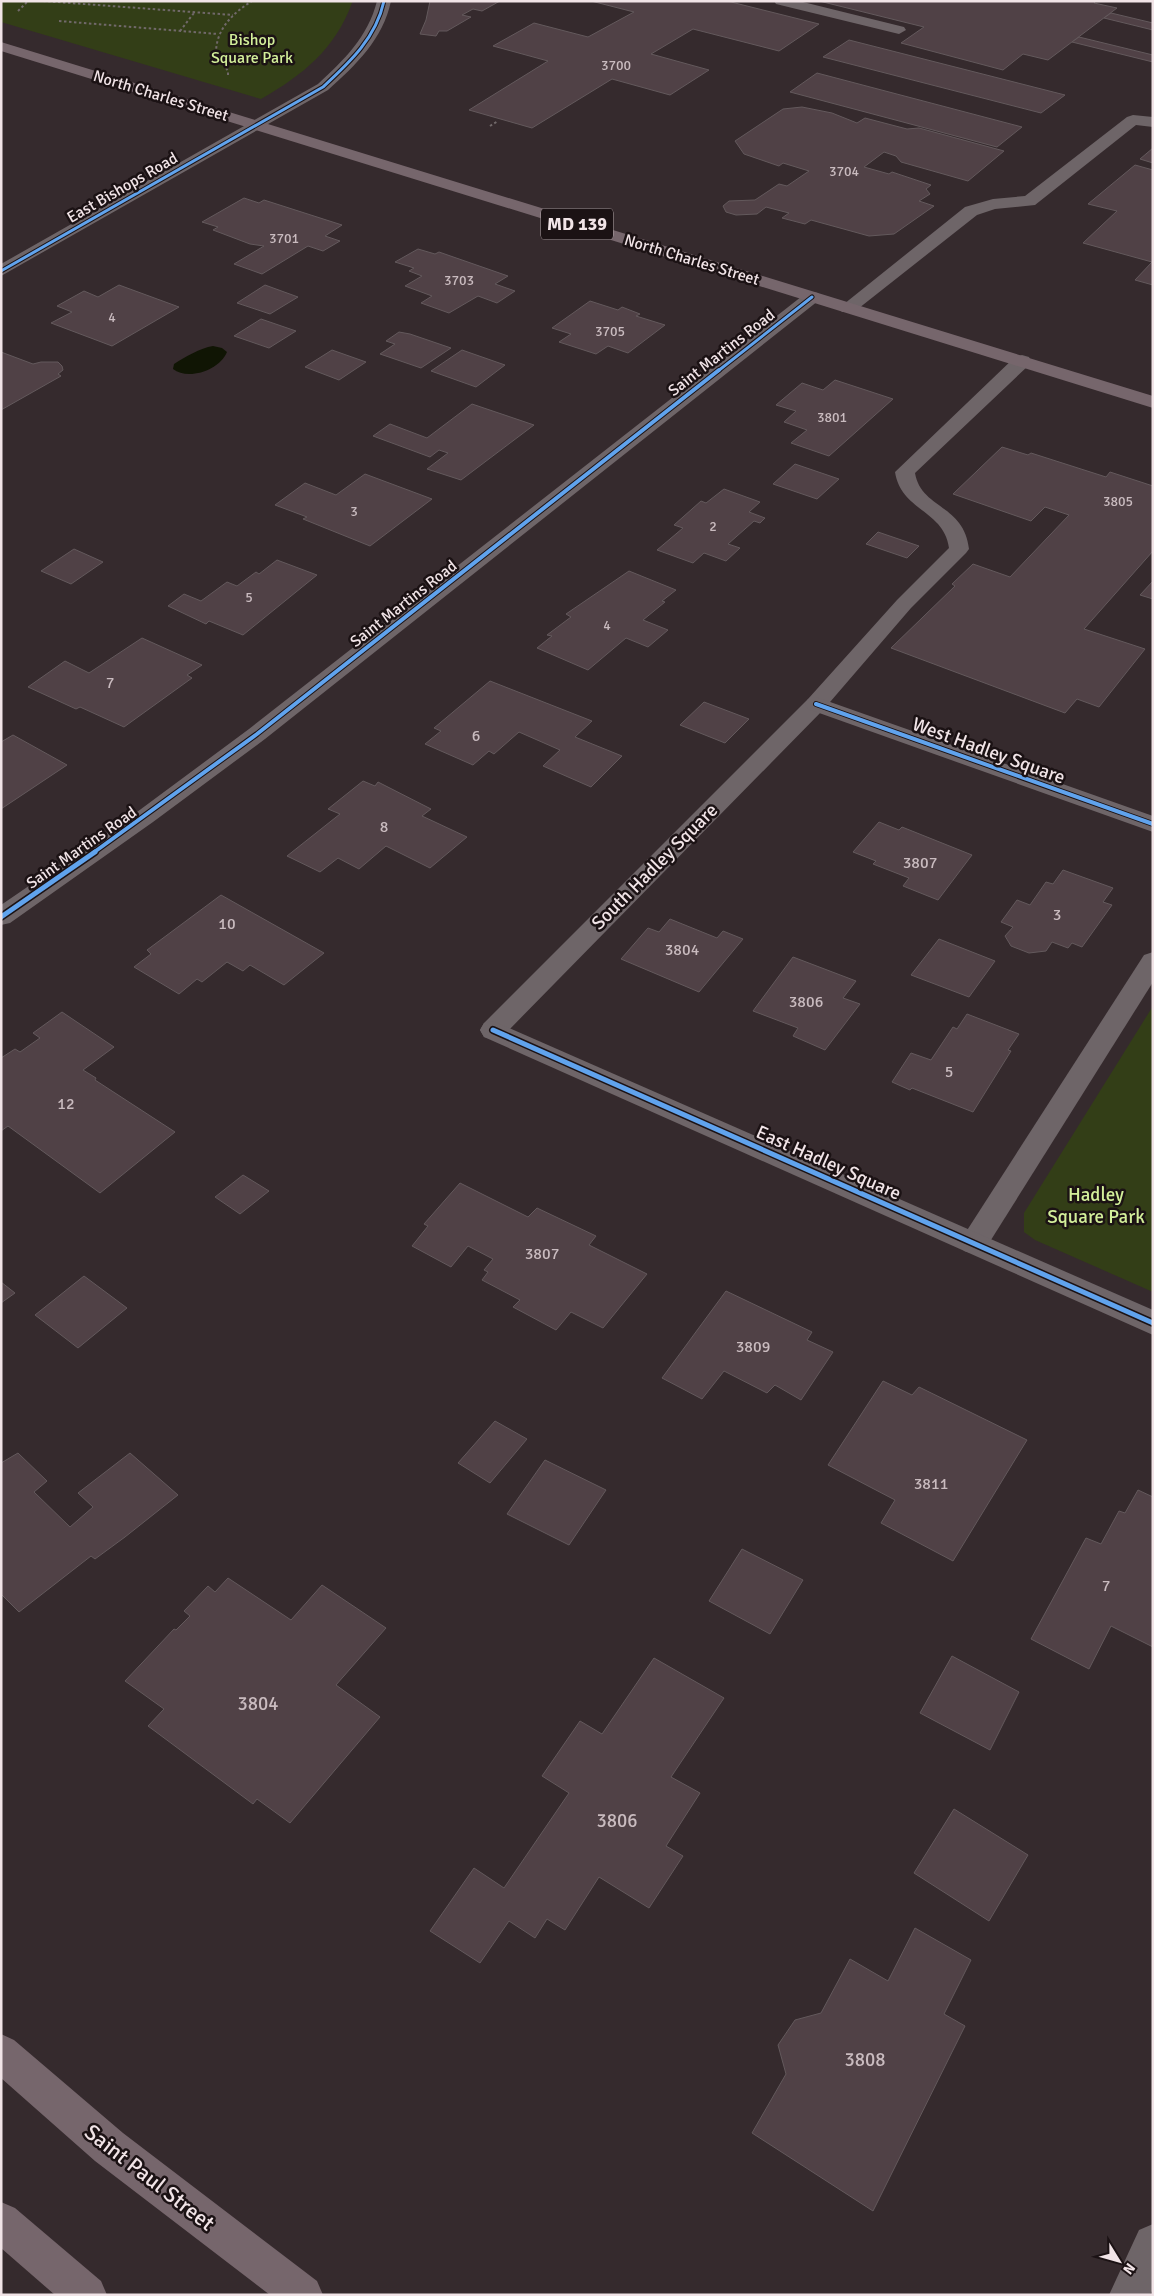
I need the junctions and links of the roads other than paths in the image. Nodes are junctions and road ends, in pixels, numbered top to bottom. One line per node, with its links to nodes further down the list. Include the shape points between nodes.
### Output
1 (384, 1): 6 (street, East Bishops Road, via 377,24 350,62 323,87)
2 (781, 1): 3 (street)
3 (899, 30)
4 (1, 46): 6 (main road, North Charles Street / MD 139)
5 (1153, 122): 9 (street, via 1133,120 1029,201 993,204 971,211)
6 (256, 125): 7 (street, East Bishops Road); 8 (main road, North Charles Street / MD 139)
7 (1, 271)
8 (812, 297): 9 (main road, North Charles Street / MD 139); 14 (street, Saint Martins Road, via 257,734)
9 (848, 308): 10 (main road, North Charles Street / MD 139)
10 (1022, 361): 11 (main road, North Charles Street / MD 139); 12 (street, South Hadley Square, via 905,472 910,490 949,521 959,537 959,549 904,604)
11 (1153, 402)
12 (816, 704): 13 (street, West Hadley Square); 16 (street, South Hadley Square)
13 (1153, 824)
14 (1, 917)
15 (1153, 961): 17 (street)
16 (493, 1030): 17 (street, East Hadley Square)
17 (974, 1243): 18 (street, East Hadley Square)
18 (1153, 1322)
19 (1, 2053): 23 (main road, Saint Paul Street, via 109,2147)
20 (1, 2222): 22 (main road)
21 (1153, 2244): 24 (street)
22 (87, 2295)
23 (303, 2295)
24 (1129, 2295)

